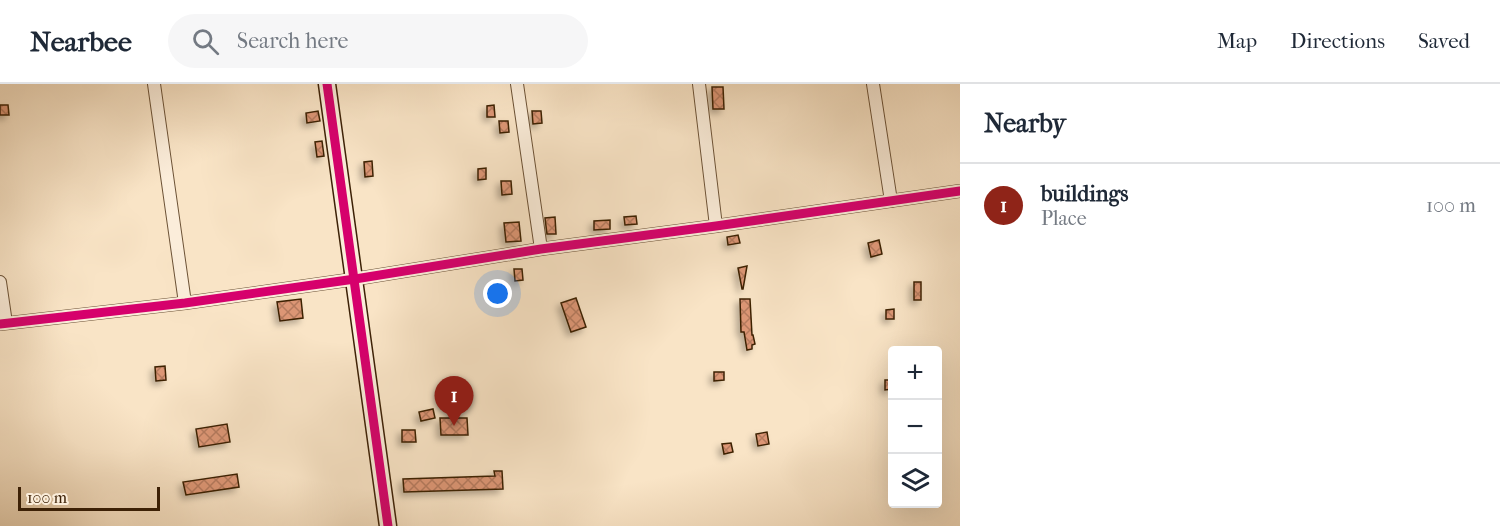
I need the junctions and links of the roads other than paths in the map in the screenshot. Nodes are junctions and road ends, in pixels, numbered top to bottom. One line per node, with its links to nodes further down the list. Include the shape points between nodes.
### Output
1 (154, 84): 12 (street)
2 (327, 84): 10 (street)
3 (517, 84): 9 (street)
4 (699, 84): 8 (street)
5 (873, 84): 7 (street)
6 (960, 191): 7 (street)
7 (891, 201): 8 (street)
8 (716, 226): 9 (street)
9 (541, 249): 10 (street)
10 (355, 279): 12 (street); 14 (street)
11 (0, 282): 13 (street)
12 (185, 303): 13 (street)
13 (3, 324)
14 (388, 526)

